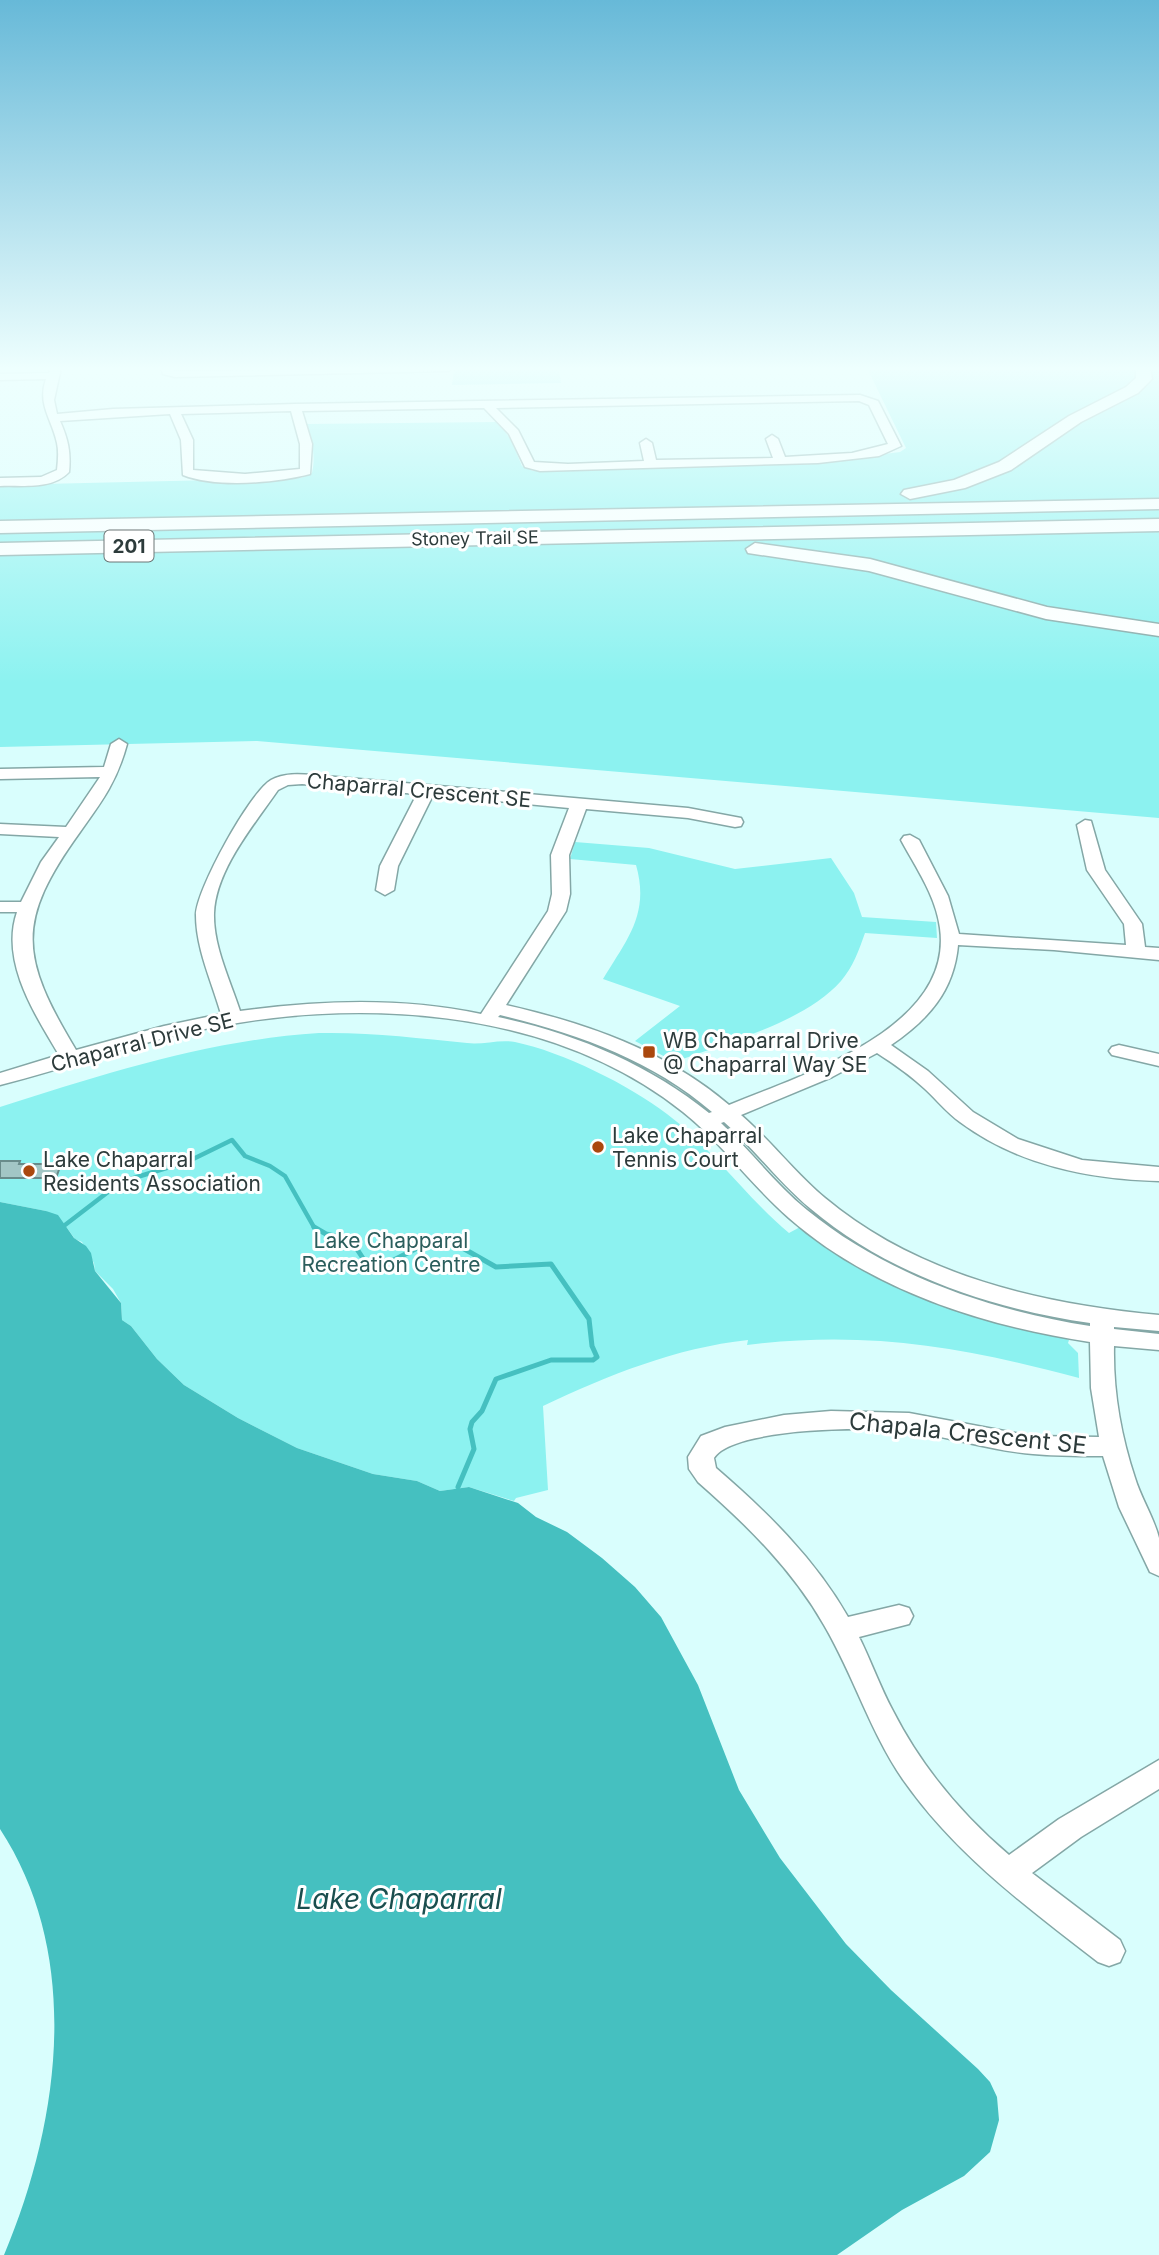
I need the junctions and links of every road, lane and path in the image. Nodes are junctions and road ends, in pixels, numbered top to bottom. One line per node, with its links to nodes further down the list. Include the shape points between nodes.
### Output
1 (61, 473): 6 (street, via 41,481)
2 (188, 473): 3 (street, via 203,478)
3 (298, 473)
4 (984, 473): 7 (highway)
5 (991, 473): 7 (highway)
6 (0, 482)
7 (959, 484): 9 (highway, via 887,498 825,503)
8 (1159, 504): 9 (highway, Stoney Trail SE / 201)
9 (191, 523): 11 (highway, Stoney Trail SE / 201)
10 (1159, 525): 12 (highway, Stoney Trail SE / 201)
11 (0, 527)
12 (258, 543): 13 (highway, Stoney Trail SE / 201); 14 (highway, via 725,547 806,554)
13 (0, 549)
14 (881, 568): 15 (highway, via 1046,613); 16 (highway, via 1040,617)
15 (1159, 630)
16 (1159, 638)
17 (119, 744): 18 (street)
18 (112, 772): 19 (street); 25 (street)
19 (0, 774)
20 (427, 790): 21 (street, Chaparral Crescent SE); 27 (street, via 389,866); 33 (street, Chaparral Crescent SE, via 295,779 272,787 217,875 206,901 207,926)
21 (579, 804): 22 (street, Chaparral Crescent SE); 34 (street, via 560,855 557,911)
22 (735, 822)
23 (1085, 825): 31 (street, via 1096,870 1133,924)
24 (0, 829): 25 (street)
25 (71, 832): 29 (street, via 44,868)
26 (910, 840): 30 (street, via 941,901)
27 (385, 890)
28 (0, 907): 29 (street)
29 (26, 907): 37 (street, via 20,938 24,965 35,997)
30 (950, 939): 31 (street); 35 (street, via 946,969 930,998 909,1022)
31 (1136, 951): 32 (street)
32 (1159, 954)
33 (231, 1011): 34 (street, Chaparral Drive SE, via 355,1007); 37 (street, Chaparral Drive SE, via 170,1031)
34 (491, 1014): 41 (street, Chaparral Drive SE, via 570,1028 626,1050 683,1080); 42 (street, Chaparral Drive SE, via 613,1062)
35 (878, 1045): 41 (street, via 837,1067); 43 (street, via 917,1071 966,1116 1015,1147 1090,1169)
36 (1119, 1051): 38 (street)
37 (67, 1053): 39 (street, Chaparral Drive SE); 40 (street, Chaparral Drive SE)
38 (1159, 1060)
39 (0, 1065)
40 (0, 1079)
41 (726, 1112): 42 (street); 45 (street, Chaparral Drive SE, via 818,1204 884,1248 980,1289)
42 (707, 1121): 45 (street, Chaparral Drive SE, via 799,1215 870,1262 924,1288 1035,1324)
43 (1159, 1174)
44 (1159, 1322): 45 (street, Chaparral Drive SE)
45 (1102, 1327): 46 (street, Chaparral Drive SE); 47 (street, via 1102,1393)
46 (1159, 1342)
47 (1111, 1447): 48 (street, via 1136,1521); 50 (street, Chapala Crescent SE, via 1031,1445 924,1424 863,1419 792,1423 715,1440 702,1454 704,1472 780,1544)
48 (1159, 1566)
49 (899, 1616): 50 (street)
50 (842, 1630): 52 (street, Chapala Crescent SE, via 889,1732 917,1774 967,1836)
51 (1159, 1773): 52 (street)
52 (1008, 1873): 53 (street, Chapala Crescent SE)
53 (1108, 1951)

